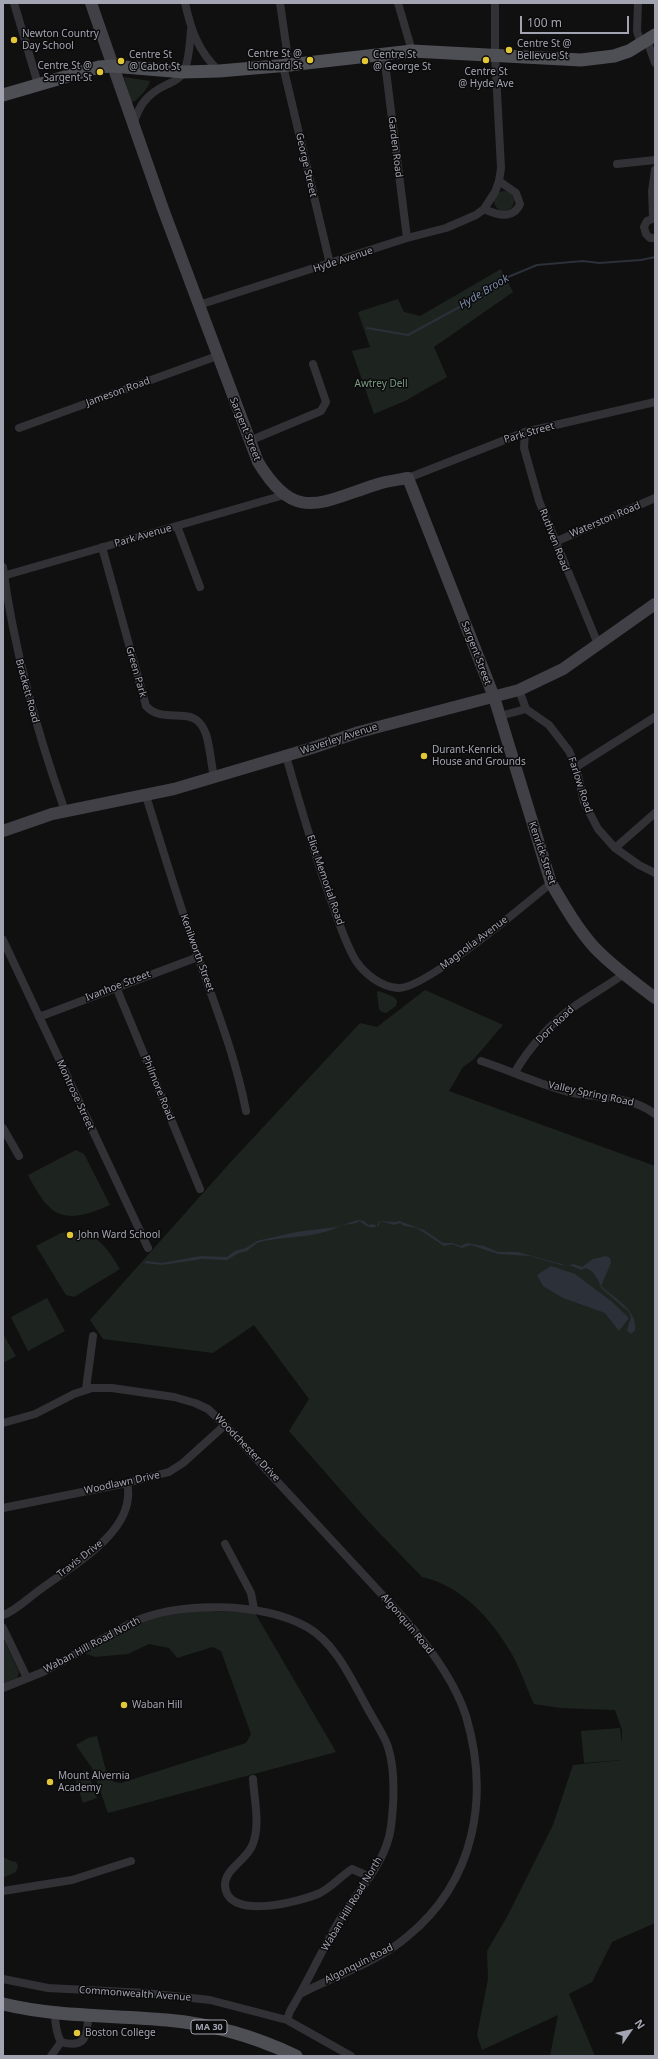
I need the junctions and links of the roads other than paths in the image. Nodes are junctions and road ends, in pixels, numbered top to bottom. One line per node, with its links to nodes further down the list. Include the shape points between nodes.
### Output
1 (14, 3): 18 (street)
2 (91, 3): 14 (street, Sargent Street)
3 (185, 3): 8 (street)
4 (280, 3): 15 (street, George Street)
5 (398, 3): 10 (street)
6 (495, 3): 11 (street)
7 (638, 3): 9 (street, via 637,31)
8 (191, 30): 16 (street, via 205,57); 17 (street)
9 (648, 40): 11 (main road, via 614,56 581,60); 13 (street)
10 (412, 51): 11 (main road); 12 (main road)
11 (495, 54): 24 (street, via 501,168)
12 (384, 55): 15 (main road); 27 (street, Garden Road)
13 (655, 63)
14 (112, 66): 17 (main road); 18 (main road, via 92,68); 20 (street, Sargent Street)
15 (286, 66): 16 (main road); 29 (street, George Street)
16 (219, 71): 17 (main road)
17 (184, 72): 20 (street, via 174,82 153,92 144,100)
18 (38, 84): 19 (main road)
19 (3, 95)
20 (133, 125): 30 (street, Sargent Street)
21 (655, 160): 22 (street)
22 (616, 164)
23 (655, 170): 26 (street, via 652,191)
24 (499, 181): 25 (street); 25 (street, via 516,193 520,204 509,215 495,214)
25 (484, 209): 27 (street, Hyde Avenue, via 446,228)
26 (654, 217): 28 (street, via 647,221 644,228 650,238)
27 (407, 238): 29 (street, Hyde Avenue)
28 (655, 238)
29 (330, 264): 30 (street, Hyde Avenue)
30 (198, 305): 31 (street, Sargent Street)
31 (217, 356): 34 (street, Jameson Road); 36 (street, Sargent Street)
32 (313, 364): 36 (street, via 326,402 321,411)
33 (655, 402): 35 (street, Park Street)
34 (19, 428)
35 (525, 432): 37 (street, Park Street); 41 (street, Ruthven Road, via 524,448 539,501)
36 (249, 441): 38 (street, Sargent Street, via 264,473)
37 (408, 478): 38 (street, Sargent Street, via 385,482 312,505); 48 (street, Sargent Street)
38 (284, 495): 40 (street, Park Avenue)
39 (655, 498): 41 (street, Waterston Road)
40 (177, 526): 42 (street, Park Avenue); 44 (street)
41 (555, 542): 46 (street, Ruthven Road)
42 (102, 548): 43 (street, Park Avenue); 54 (street, Green Park, via 146,706 151,712 162,716 192,716 198,721 206,734)
43 (3, 573): 56 (street, Brackett Road, via 18,656 31,709)
44 (200, 587)
45 (655, 604): 46 (street, Waverley Avenue)
46 (598, 644): 47 (street, Waverley Avenue, via 563,669)
47 (519, 690): 48 (street, Waverley Avenue); 49 (street)
48 (494, 697): 50 (street, Kenrick Street); 52 (street, Waverley Avenue, via 465,702 359,732)
49 (526, 709): 50 (street); 53 (street, Farlow Road, via 549,725 560,737)
50 (500, 716): 61 (street, Kenrick Street)
51 (655, 717): 53 (street)
52 (286, 756): 54 (street, Waverley Avenue); 65 (street, Eliot Memorial Road, via 316,860 346,941 356,961 366,972 382,985)
53 (576, 767): 59 (street, Farlow Road, via 590,817)
54 (214, 777): 55 (street, Waverley Avenue)
55 (146, 796): 56 (street, Waverley Avenue); 63 (street, Kenilworth Street)
56 (65, 811): 58 (street, Waverley Avenue)
57 (655, 813): 59 (street)
58 (3, 831)
59 (615, 848): 60 (street, Farlow Road)
60 (655, 873)
61 (551, 883): 64 (street, Kenrick Street, via 593,946); 65 (street, Magnolia Avenue, via 432,974 412,985 399,988)
62 (3, 940): 68 (street, Montrose Street)
63 (198, 957): 66 (street, Ivanhoe Street); 71 (street, Kenilworth Street, via 241,1085)
64 (624, 974): 67 (street, Kenrick Street); 70 (street, Dorr Road, via 572,1008 556,1022 525,1056)
65 (390, 986)
66 (116, 987): 68 (street, Ivanhoe Street); 75 (street, Philmore Road)
67 (655, 998)
68 (39, 1017): 76 (street, Montrose Street)
69 (481, 1061): 70 (street, Valley Spring Road)
70 (515, 1072): 72 (street, Valley Spring Road, via 546,1085 644,1106)
71 (246, 1111)
72 (655, 1114)
73 (3, 1128): 74 (street)
74 (19, 1156)
75 (200, 1189)
76 (148, 1248)
77 (93, 1336): 78 (street)
78 (86, 1389): 79 (street, Woodchester Drive, via 40,1412); 80 (street, Woodchester Drive, via 112,1388 182,1399 208,1409)
79 (3, 1423)
80 (225, 1425): 81 (street, Woodlawn Drive, via 204,1446 174,1469); 84 (street, Woodchester Drive)
81 (127, 1483): 82 (street, Woodlawn Drive); 86 (street, Travis Drive, via 129,1495 126,1509 107,1538)
82 (3, 1508)
83 (226, 1544): 85 (street, via 251,1593)
84 (364, 1576): 95 (street, Algonquin Road, via 430,1649 453,1689 465,1715 473,1750 478,1788 477,1809 468,1850 458,1873 437,1906 408,1936 384,1953)
85 (254, 1609): 88 (street, Waban Hill Road North, via 180,1609 143,1618 43,1672); 92 (street, Waban Hill Road North, via 288,1618 321,1638 340,1660 388,1746 392,1768 391,1828)
86 (3, 1616)
87 (3, 1628): 88 (street)
88 (27, 1678): 89 (street, Waban Hill Road North)
89 (3, 1688)
90 (253, 1779): 92 (street, via 256,1827 254,1840 249,1851 227,1878 226,1890 231,1898 249,1906 280,1905 322,1892 352,1869)
91 (131, 1861): 93 (street, via 72,1880)
92 (370, 1877): 95 (street, Waban Hill Road North, via 340,1919)
93 (3, 1891)
94 (3, 1979): 99 (street, Commonwealth Avenue, via 48,1988 146,1993 210,2000)
95 (302, 1993): 99 (street, Waban Hill Road North, via 290,2011)
96 (3, 2004): 97 (main road, MA 30)
97 (55, 2013): 98 (main road, MA 30); 100 (street)
98 (88, 2015): 100 (street, via 87,2033 80,2044 70,2045); 102 (main road, MA 30, via 198,2024 243,2035)
99 (288, 2020): 103 (street, Commonwealth Avenue)
100 (61, 2042): 101 (street)
101 (51, 2056)
102 (296, 2056)
103 (351, 2056)

